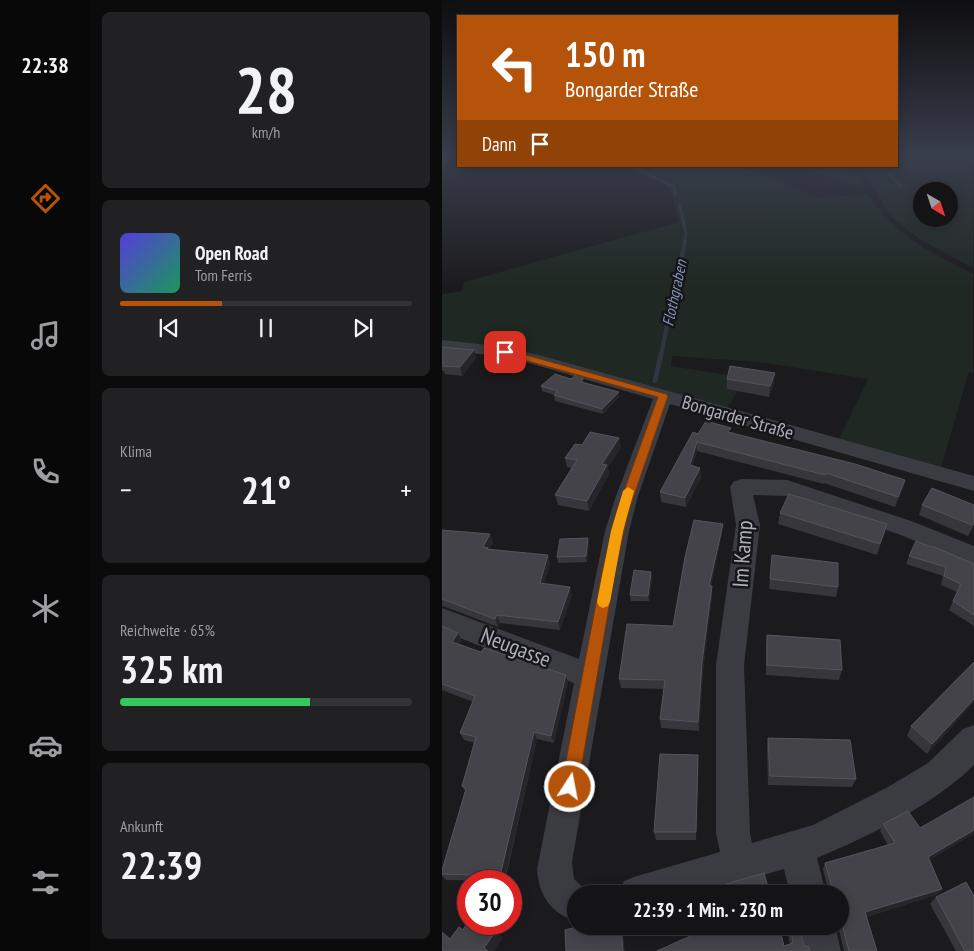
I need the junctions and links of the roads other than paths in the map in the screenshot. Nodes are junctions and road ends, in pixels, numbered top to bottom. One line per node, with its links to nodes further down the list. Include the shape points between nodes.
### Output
1 (442, 345): 2 (street, Bongarder Straße, via 518,355)
2 (663, 396): 3 (street, Bongarder Straße); 6 (street, via 622,513 608,572)
3 (974, 484)
4 (974, 556): 9 (street, Im Kamp, via 906,528 787,488 741,487 748,525 730,665 734,833)
5 (442, 619): 6 (street, Neugasse)
6 (591, 676): 12 (street, via 555,868 555,880)
7 (974, 740): 8 (street, via 937,778 828,836)
8 (797, 848): 9 (street); 11 (street)
9 (740, 864): 10 (street)
10 (668, 885)
11 (806, 885)
12 (567, 897)
13 (818, 935): 14 (street)
14 (822, 951)

